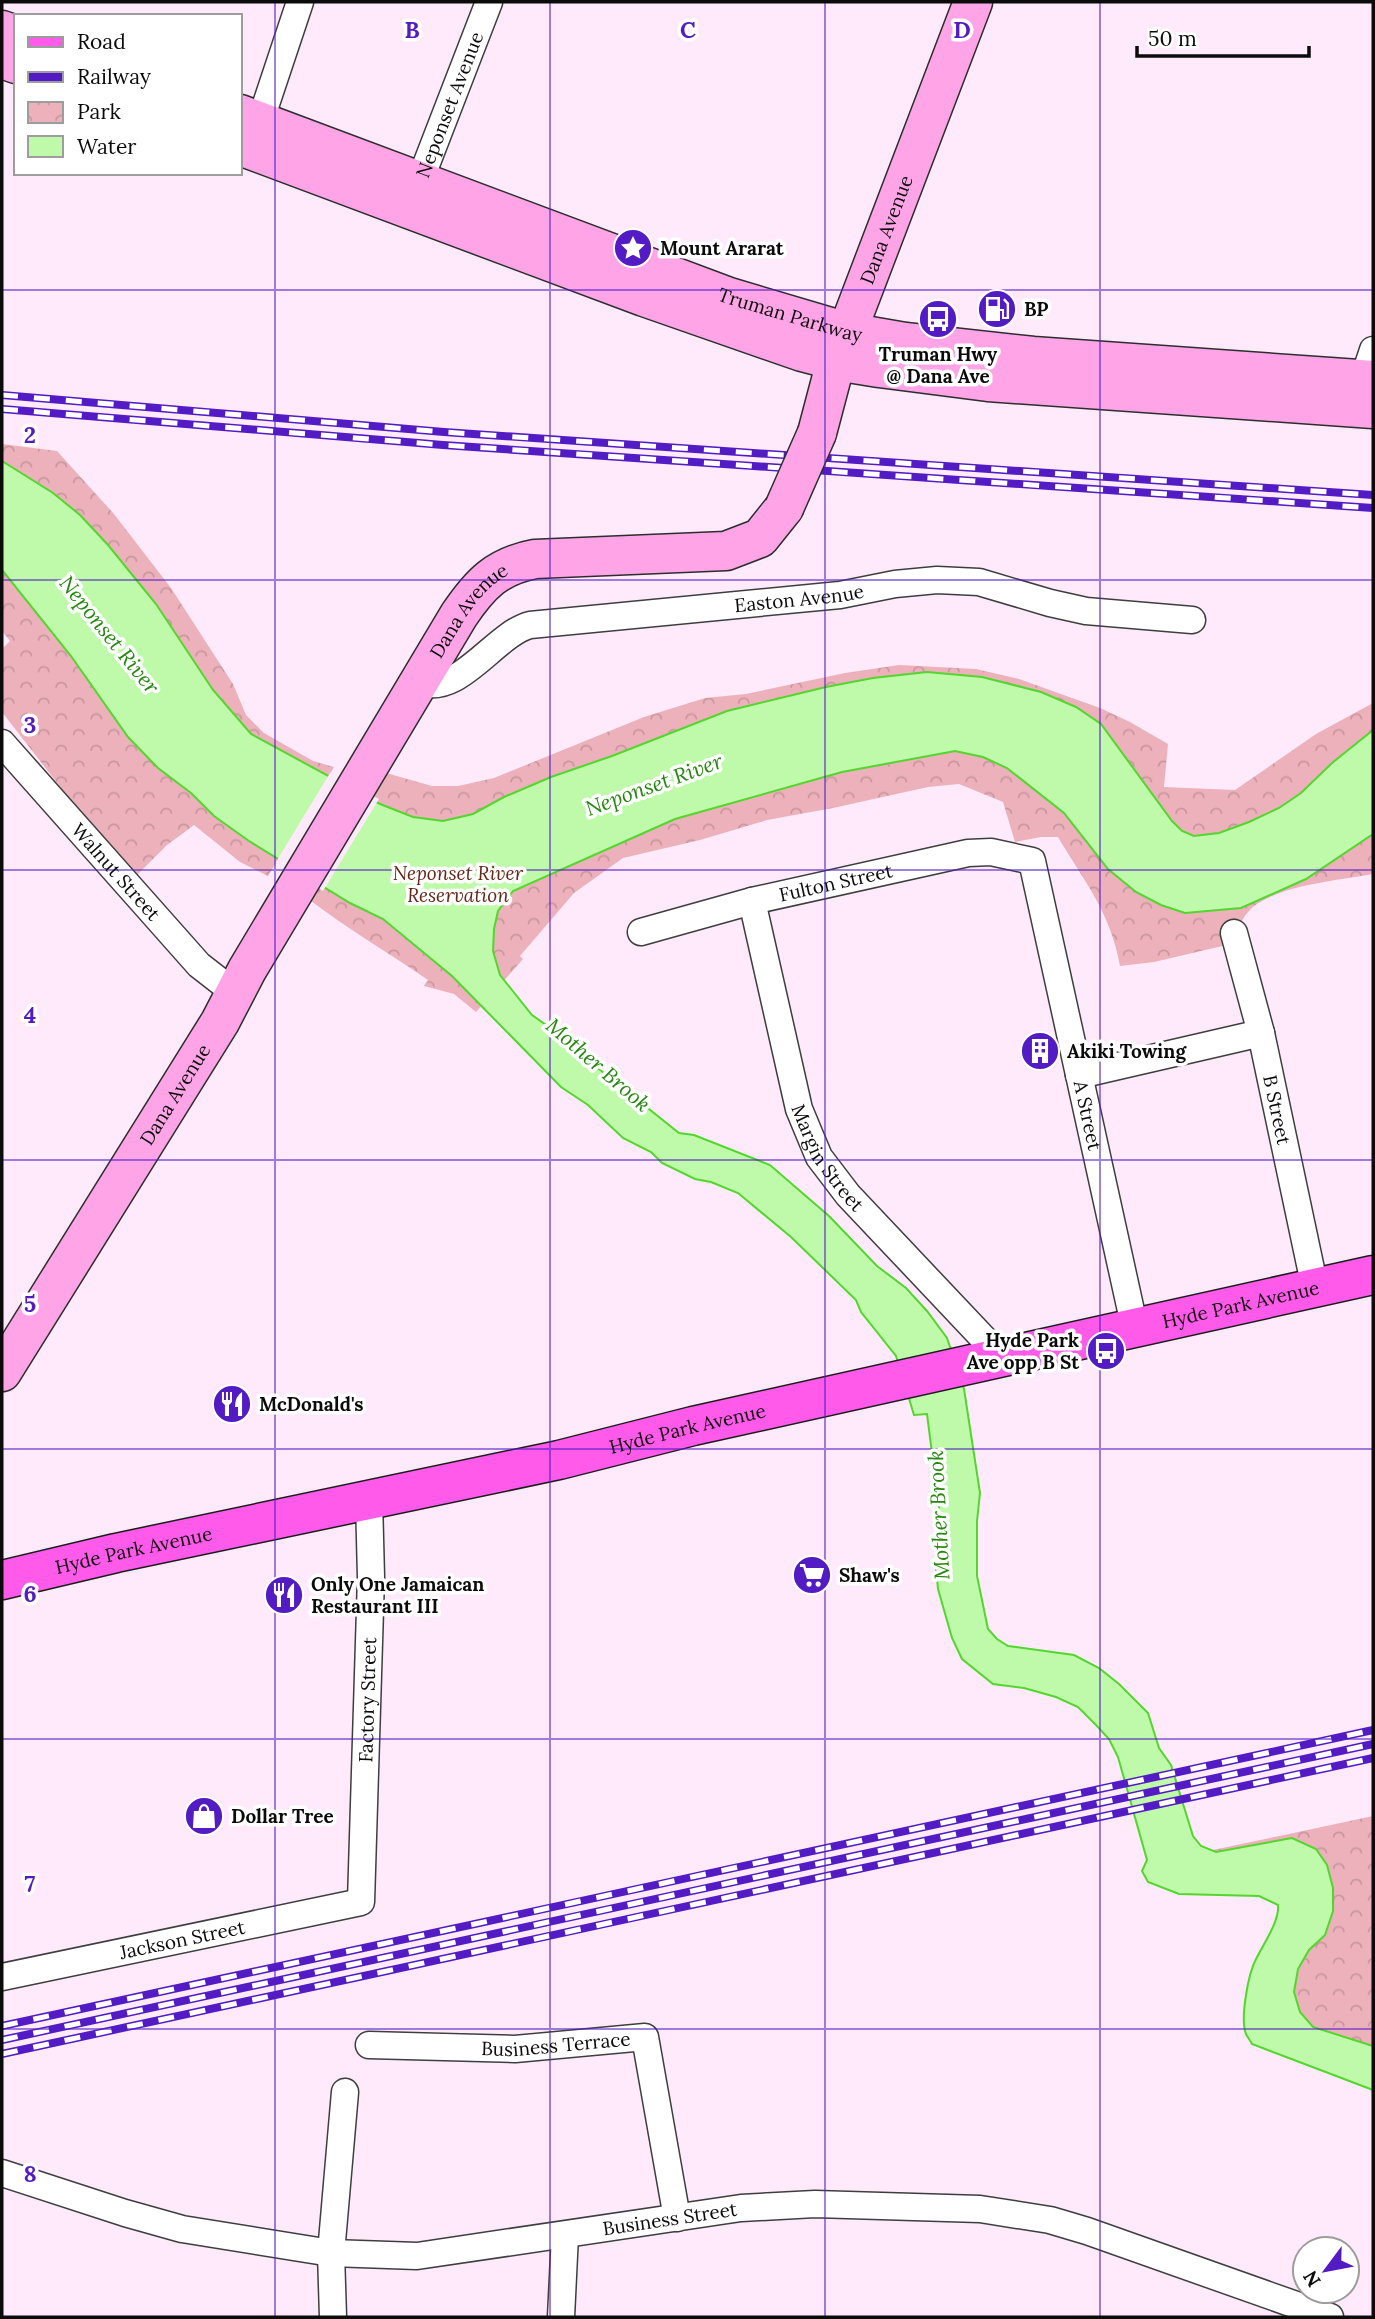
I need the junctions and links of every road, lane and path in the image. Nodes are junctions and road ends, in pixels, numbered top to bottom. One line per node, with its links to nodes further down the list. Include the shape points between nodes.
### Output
1 (300, 2): 4 (street)
2 (489, 2): 5 (street, Neponset Avenue)
3 (973, 2): 6 (street, Dana Avenue)
4 (247, 127): 5 (street, Truman Parkway)
5 (415, 195): 6 (street, Truman Parkway, via 644,297 802,352)
6 (842, 346): 7 (street, Truman Parkway, via 905,342); 9 (street, Dana Avenue, bridge, via 817,433 784,508 760,538 726,551 550,558 511,565 472,595)
7 (1368, 385)
8 (1192, 620): 9 (street, Easton Avenue, via 1086,611 979,582 937,580 841,595 530,625 512,632 452,678 435,685)
9 (420, 682): 15 (street, Dana Avenue)
10 (2, 743): 15 (street, Walnut Street, via 199,965)
11 (1032, 861): 12 (street, Fulton Street, via 991,852 968,853); 17 (street, A Street)
12 (752, 901): 13 (street, Fulton Street); 21 (street, Margin Street, via 799,1109 819,1157)
13 (641, 932)
14 (1234, 933): 16 (street, B Street)
15 (235, 993): 22 (street, Dana Avenue)
16 (1261, 1034): 17 (street); 19 (street, B Street)
17 (1079, 1075): 20 (street, A Street)
18 (1373, 1275): 19 (main road, Hyde Park Avenue)
19 (1315, 1288): 20 (main road, Hyde Park Avenue)
20 (1135, 1329): 21 (main road, Hyde Park Avenue)
21 (987, 1361): 23 (main road, Hyde Park Avenue)
22 (2, 1373)
23 (369, 1500): 24 (main road, Hyde Park Avenue); 25 (street, Factory Street, via 371,1577)
24 (2, 1580)
25 (361, 1902): 26 (street, Jackson Street)
26 (2, 1977)
27 (369, 2045): 30 (street, Business Terrace, via 515,2049 645,2037)
28 (345, 2092): 32 (street)
29 (2, 2173): 32 (street, Business Street, via 182,2229)
30 (677, 2218): 31 (street, Business Street); 35 (street, Business Street, via 790,2205 1013,2212 1087,2231)
31 (565, 2235): 32 (street, Business Street, via 417,2256); 34 (street)
32 (331, 2253): 33 (street)
33 (333, 2317)
34 (561, 2317)
35 (1330, 2317)

